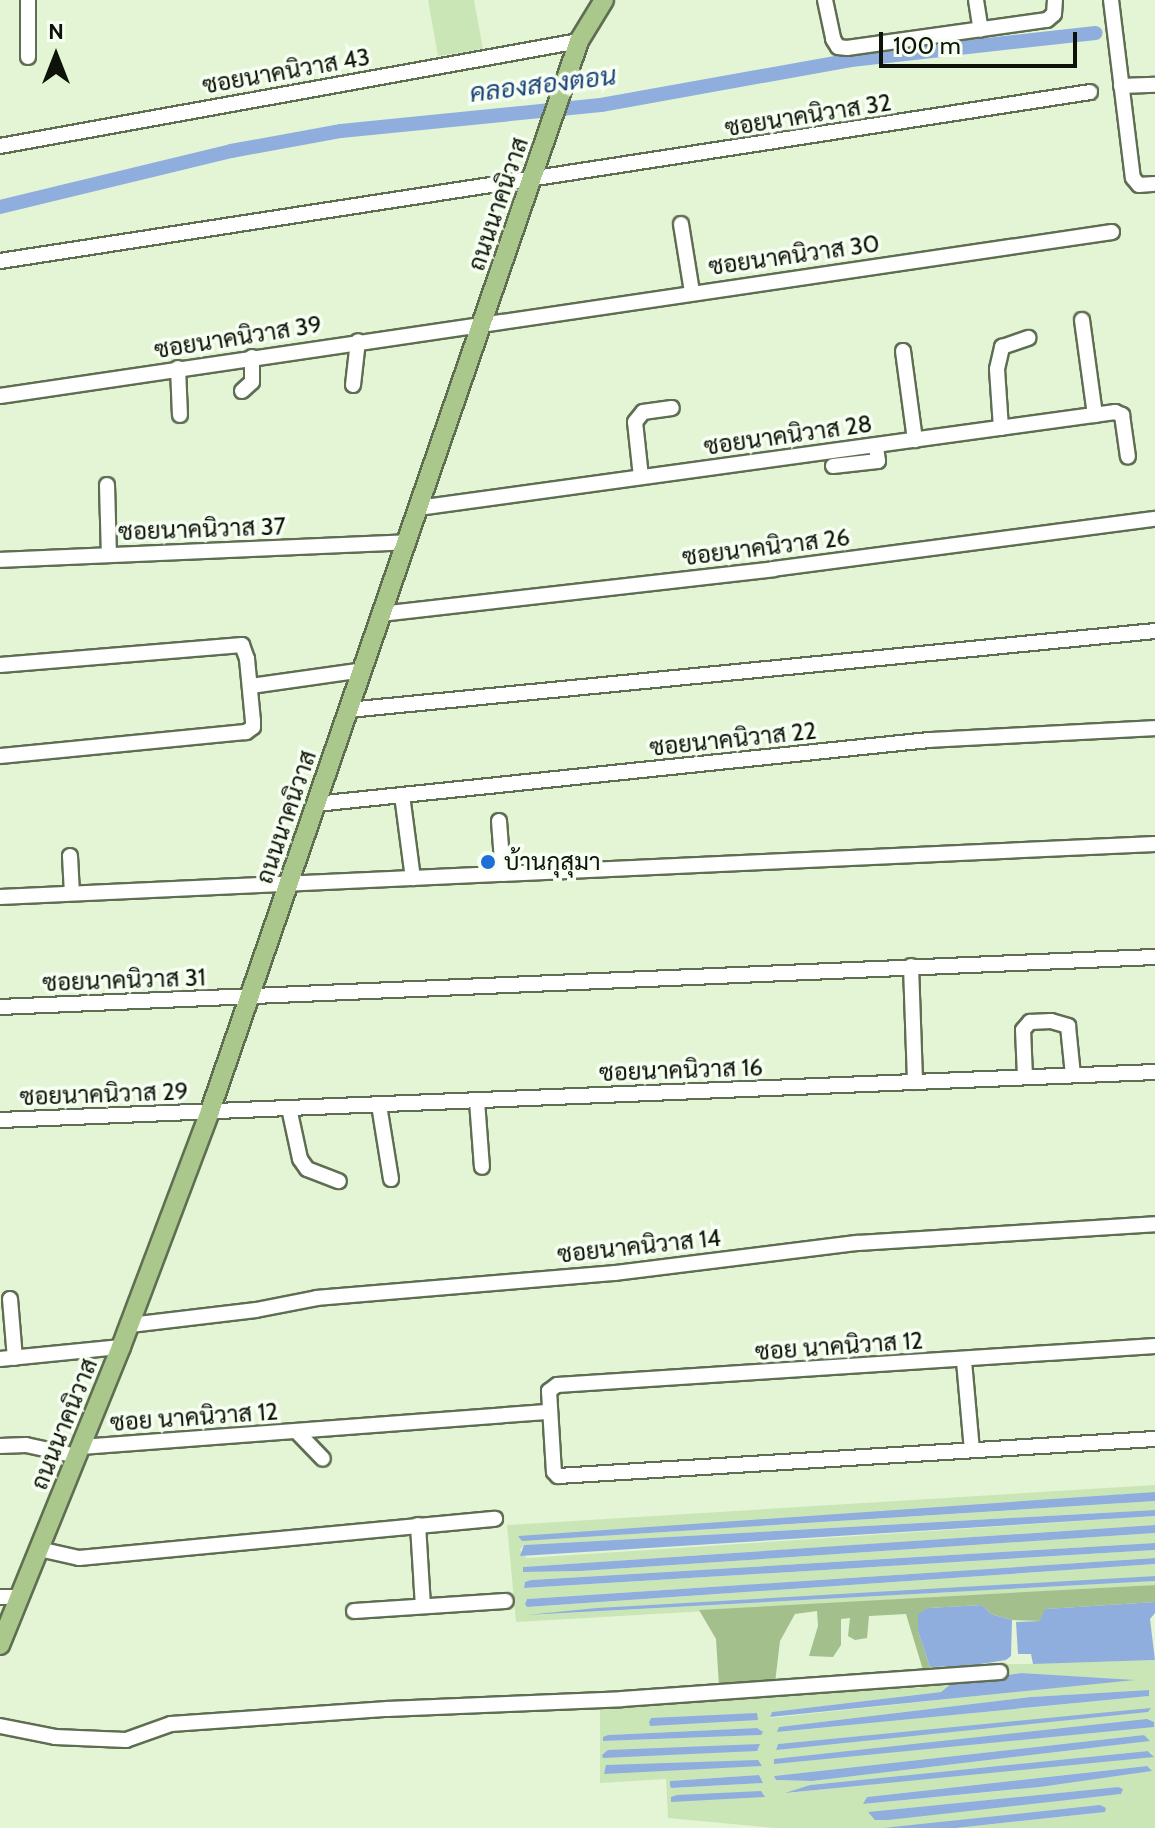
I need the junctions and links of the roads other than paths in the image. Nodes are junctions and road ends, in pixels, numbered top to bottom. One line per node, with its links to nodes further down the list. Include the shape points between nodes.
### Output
1 (28, 0): 9 (street)
2 (604, 0): 8 (main road, ถนนนาคนิวาส)
3 (825, 0): 7 (street, via 838,47)
4 (976, 0): 7 (street)
5 (1055, 0): 7 (street, via 1054,14 1047,20)
6 (1111, 0): 11 (street)
7 (981, 30)
8 (579, 41): 13 (street, ซอยนาคนิวาส 43); 14 (main road, ถนนนาคนิวาส)
9 (28, 57)
10 (1155, 85): 11 (street)
11 (1121, 86): 15 (street, via 1133,178 1139,185)
12 (1090, 92): 14 (street, ซอยนาคนิวาส 32)
13 (0, 146)
14 (532, 177): 18 (street, ซอยนาคนิวาส 32); 21 (main road, ถนนนาคนิวาส)
15 (1155, 184)
16 (681, 224): 19 (street)
17 (1112, 232): 19 (street, ซอยนาคนิวาส 30)
18 (0, 261)
19 (692, 292): 21 (street, ซอยนาคนิวาส 30)
20 (1082, 320): 32 (street)
21 (482, 322): 23 (street, ซอยนาคนิวาส 39); 40 (main road, ถนนนาคนิวาส)
22 (1028, 338): 33 (street, via 1002,347 997,369)
23 (358, 341): 25 (street, ซอยนาคนิวาส 39); 27 (street)
24 (903, 351): 34 (street)
25 (252, 357): 26 (street, ซอยนาคนิวาส 39); 28 (street, via 252,382)
26 (178, 368): 29 (street, ซอยนาคนิวาส 39); 31 (street)
27 (353, 385)
28 (242, 391)
29 (0, 396)
30 (672, 408): 38 (street, via 643,412 635,422)
31 (180, 415)
32 (1095, 415): 33 (street, ซอยนาคนิวาส 28); 36 (street, via 1122,415)
33 (1001, 428): 34 (street, ซอยนาคนิวาส 28)
34 (915, 440): 35 (street, ซอยนาคนิวาส 28)
35 (876, 446): 37 (street, via 878,461); 38 (street, ซอยนาคนิวาส 28)
36 (1128, 457)
37 (833, 466)
38 (641, 477): 40 (street, ซอยนาคนิวาส 28)
39 (107, 485): 43 (street)
40 (418, 508): 42 (main road, ถนนนาคนิวาส)
41 (1155, 519): 45 (street, ซอยนาคนิวาส 26)
42 (406, 542): 43 (street, ซอยนาคนิวาส 37); 45 (main road, ถนนนาคนิวาส)
43 (109, 555): 44 (street, ซอยนาคนิวาส 37)
44 (0, 560)
45 (381, 614): 48 (main road, ถนนนาคนิวาส)
46 (1155, 631): 50 (street)
47 (0, 665): 49 (street, via 236,643 245,648)
48 (363, 670): 49 (street); 50 (main road, ถนนนาคนิวาส)
49 (251, 686): 52 (street, via 253,727 246,732)
50 (348, 710): 54 (main road, ถนนนาคนิวาส)
51 (1155, 728): 53 (street, ซอยนาคนิวาส 22, via 929,740)
52 (0, 756)
53 (402, 795): 54 (street, ซอยนาคนิวาส 22); 59 (street)
54 (316, 804): 60 (main road, ถนนนาคนิวาส)
55 (499, 821): 58 (street)
56 (1155, 844): 58 (street)
57 (70, 856): 61 (street)
58 (503, 874): 59 (street)
59 (413, 878): 60 (street)
60 (288, 883): 61 (street); 65 (main road, ถนนนาคนิวาส)
61 (72, 893): 62 (street)
62 (0, 897)
63 (1155, 957): 64 (street, ซอยนาคนิวาส 31)
64 (911, 966): 65 (street, ซอยนาคนิวาส 31); 70 (street)
65 (249, 997): 66 (street, ซอยนาคนิวาส 31); 74 (main road, ถนนนาคนิวาส)
66 (0, 1007)
67 (1155, 1072): 68 (street, ซอยนาคนิวาส 16)
68 (1073, 1075): 69 (street, ซอยนาคนิวาส 16); 69 (street, via 1068,1026 1051,1021 1030,1022 1023,1030)
69 (1025, 1077): 70 (street, ซอยนาคนิวาส 16)
70 (915, 1082): 71 (street, ซอยนาคนิวาส 16)
71 (477, 1101): 72 (street, ซอยนาคนิวาส 16); 76 (street)
72 (379, 1105): 73 (street, ซอยนาคนิวาส 16); 77 (street)
73 (289, 1108): 74 (street, ซอยนาคนิวาส 16); 78 (street, via 300,1159 307,1169)
74 (210, 1111): 75 (street, ซอยนาคนิวาส 29); 81 (main road, ถนนนาคนิวาส)
75 (0, 1120)
76 (482, 1167)
77 (391, 1179)
78 (339, 1181)
79 (1155, 1224): 81 (street, ซอยนาคนิวาส 14, via 857,1243 615,1273 317,1298)
80 (10, 1299): 84 (street)
81 (130, 1325): 83 (main road, ถนนนาคนิวาส)
82 (1155, 1346): 85 (street, ซอย นาคนิวาส 12)
83 (121, 1347): 84 (street); 91 (main road, ถนนนาคนิวาส)
84 (8, 1358)
85 (964, 1361): 86 (street, ซอย นาคนิวาส 12, via 557,1385 549,1391); 90 (street)
86 (550, 1412): 87 (street, ซอย นาคนิวาส 12); 90 (street, via 558,1476)
87 (297, 1432): 91 (street, ซอย นาคนิวาส 12); 92 (street)
88 (1155, 1439): 90 (street)
89 (0, 1446): 91 (street, ซอย นาคนิวาส 12)
90 (972, 1450)
91 (79, 1451): 95 (main road, ถนนนาคนิวาส)
92 (323, 1459)
93 (495, 1519): 94 (street)
94 (418, 1525): 95 (street, via 79,1558); 99 (street)
95 (39, 1549): 97 (main road, ถนนนาคนิวาส)
96 (0, 1597): 97 (street)
97 (20, 1597): 101 (main road, ถนนนาคนิวาส)
98 (506, 1601): 99 (street)
99 (423, 1606): 100 (street)
100 (354, 1611)
101 (0, 1645)
102 (1000, 1672): 103 (street, via 171,1724 126,1740 97,1742)
103 (0, 1726)

